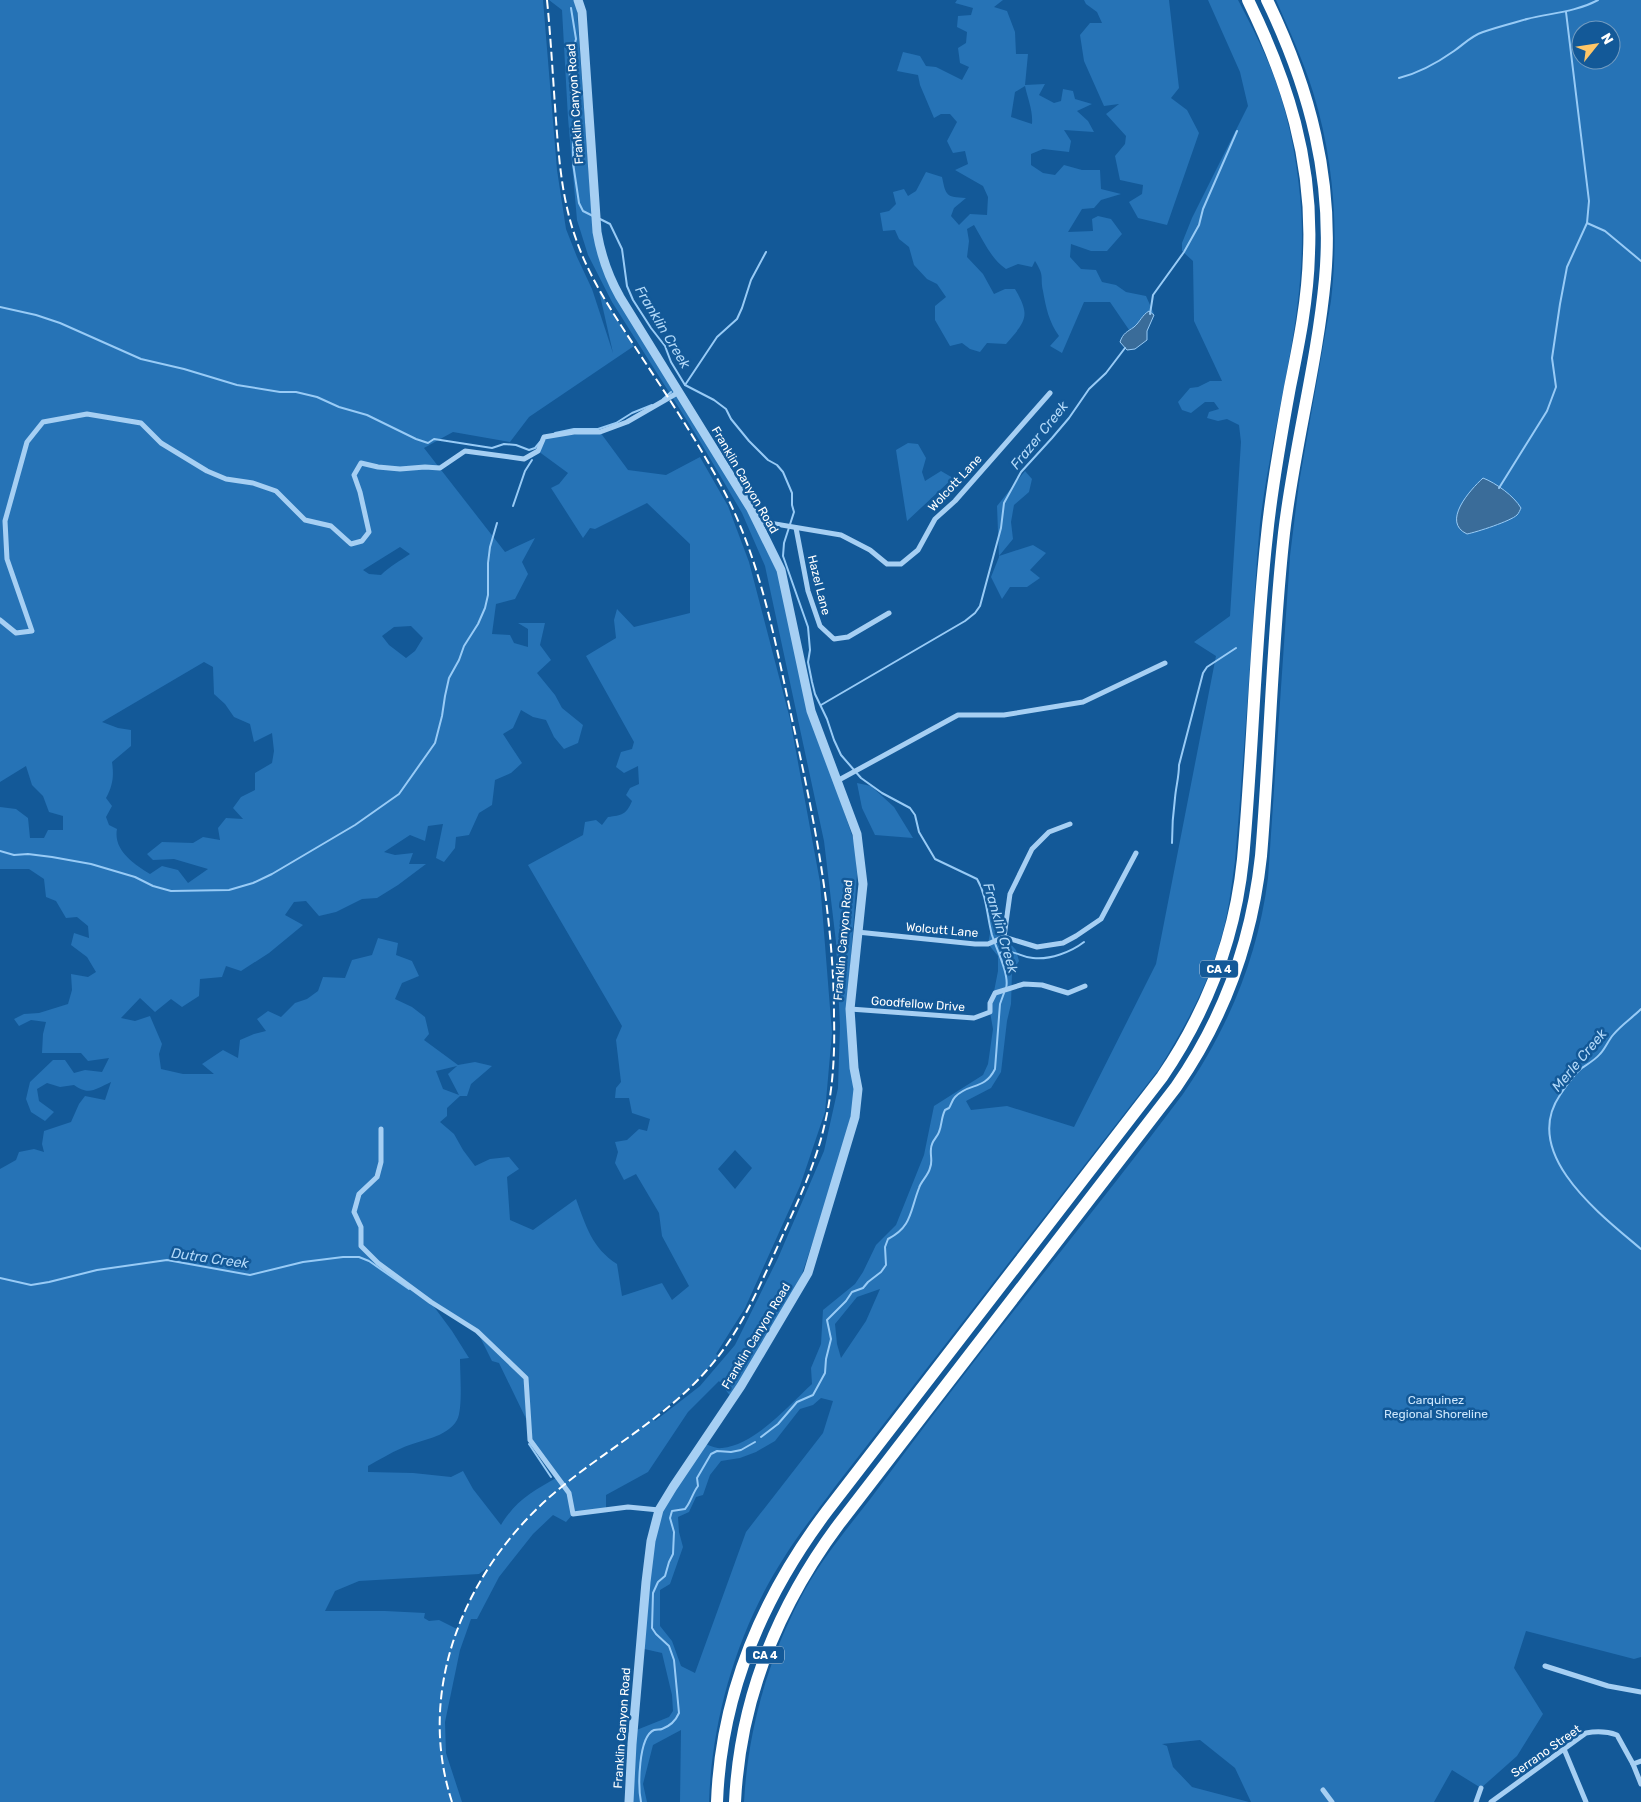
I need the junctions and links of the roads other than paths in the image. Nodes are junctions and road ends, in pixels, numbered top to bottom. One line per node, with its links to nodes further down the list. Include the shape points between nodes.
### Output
1 (578, 0): 4 (street, Franklin Canyon Road, via 582,12 594,197 601,252 614,286)
2 (1248, 0): 29 (highway, CA 4, via 1280,70 1294,117 1306,178 1310,246 1303,320 1267,535 1243,858 1227,943 1200,1013 1162,1077 791,1562 762,1617 739,1675 724,1736)
3 (1267, 0): 30 (highway, CA 4, via 1293,57 1312,116 1323,177 1327,240 1321,314 1284,534 1261,856 1254,906 1243,948 1214,1023 1176,1087 845,1516 801,1580 776,1630 756,1683 742,1740)
4 (679, 392): 6 (street, Franklin Canyon Road); 9 (street, via 627,422 600,432 544,437 538,451 524,459 465,451 440,468 400,469 361,463 354,475 369,532 362,541 351,544 331,526 305,520 276,491 206,471 162,443 141,424 87,414 42,422 27,442 5,521 7,559 32,630 16,633)
5 (1050, 393): 7 (street, Wolcott Lane, via 955,501 935,519 918,550 901,564 887,564 870,550 841,535)
6 (757, 521): 7 (street, Wolcott Lane); 11 (street, Franklin Canyon Road, via 781,570 811,712)
7 (796, 528): 8 (street, Hazel Lane, via 808,591 820,626 834,639 848,637)
8 (889, 613)
9 (0, 620)
10 (1165, 663): 11 (street, via 1083,702 1004,715 958,715)
11 (837, 781): 14 (street, Franklin Canyon Road, via 857,834 863,884)
12 (1070, 824): 15 (street, via 1049,832 1032,849 1010,894)
13 (1136, 853): 15 (street, via 1101,919 1076,936 1063,943 1036,947)
14 (856, 932): 15 (street, Wolcutt Lane, via 988,944); 17 (street, Franklin Canyon Road)
15 (1004, 937)
16 (1085, 986): 17 (street, Goodfellow Drive, via 1068,993 1042,985 1011,987 995,993 990,1002 990,1012 974,1018)
17 (850, 1009): 19 (street, Franklin Canyon Road, via 858,1089 855,1118 808,1273 741,1386)
18 (381, 1129): 19 (street, via 381,1162 377,1177 359,1194 354,1212 361,1227 361,1246 378,1263 431,1302 477,1331 526,1378 530,1440 569,1493 573,1514 628,1507)
19 (660, 1510): 28 (street, Franklin Canyon Road, via 651,1541 646,1582)
20 (1546, 1666): 21 (street, via 1608,1686)
21 (1641, 1692)
22 (1564, 1749): 24 (street, Serrano Street, via 1586,1734 1607,1731 1617,1735); 33 (street, Serrano Street); 34 (street)
23 (1641, 1761): 24 (street)
24 (1633, 1764): 25 (street)
25 (1641, 1784)
26 (1481, 1788): 32 (street)
27 (1323, 1790): 31 (street)
28 (630, 1802)
29 (717, 1802)
30 (735, 1802)
31 (1332, 1802)
32 (1476, 1802)
33 (1491, 1802)
34 (1586, 1802)

